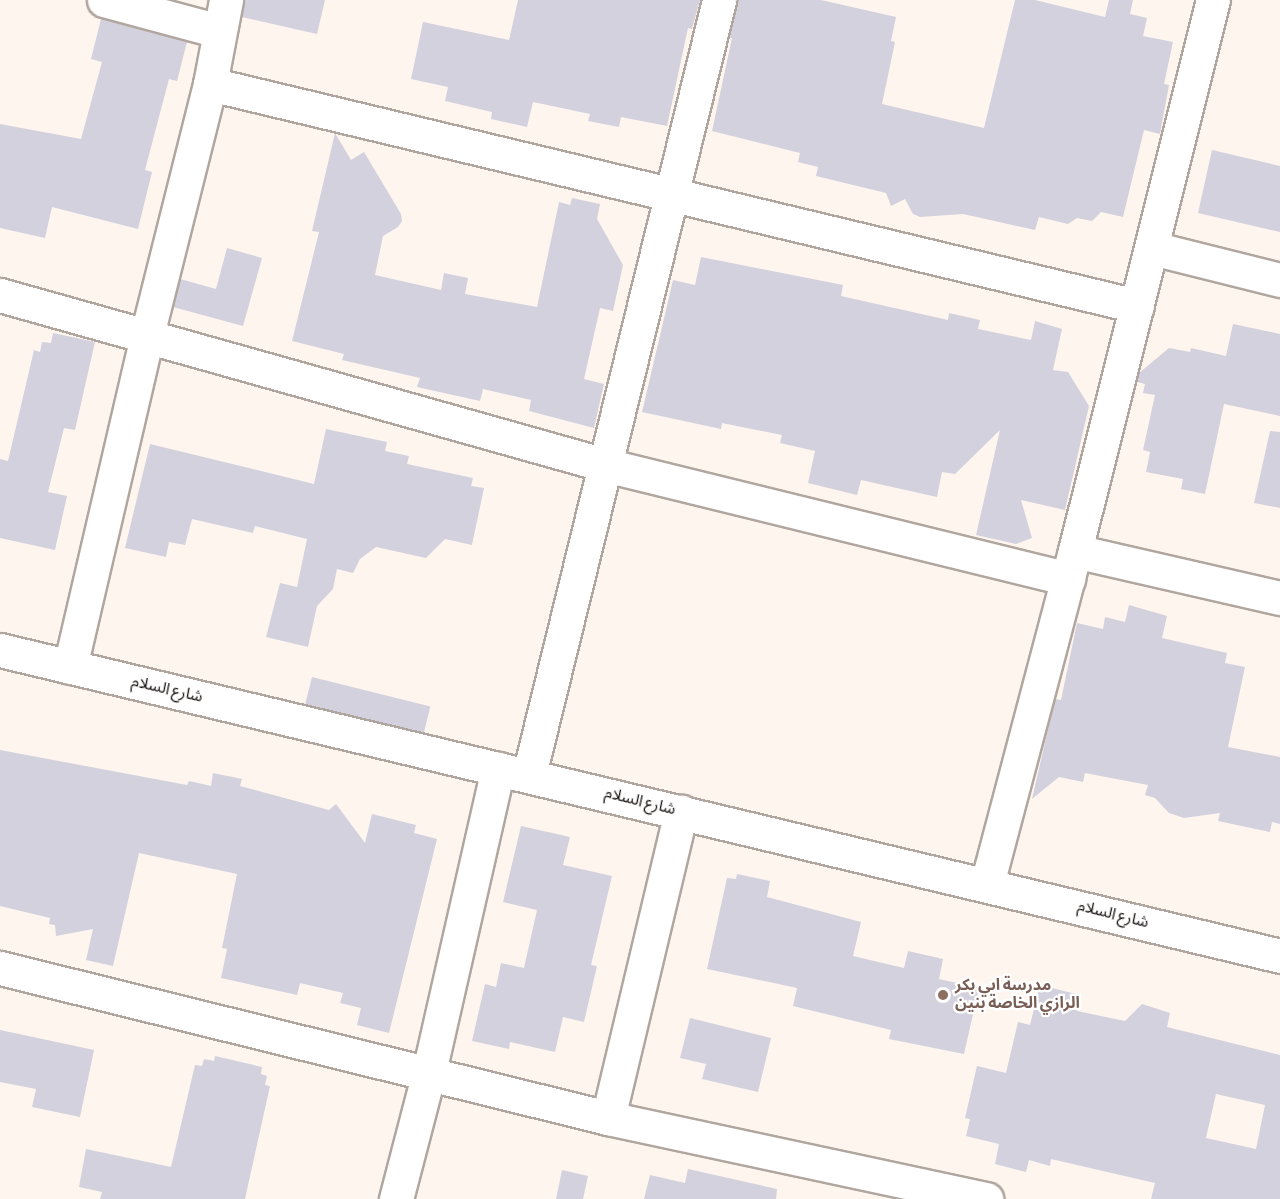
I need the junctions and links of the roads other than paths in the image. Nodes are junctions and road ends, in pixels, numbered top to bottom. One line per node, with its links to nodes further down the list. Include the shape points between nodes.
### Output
1 (104, 0): 4 (street)
2 (719, 0): 6 (street)
3 (1213, 0): 7 (street)
4 (223, 15): 5 (street)
5 (210, 84): 6 (street); 11 (street)
6 (672, 195): 10 (street); 12 (street)
7 (1152, 248): 8 (street); 10 (street)
8 (1280, 280)
9 (0, 295): 11 (street)
10 (1137, 306): 13 (street)
11 (147, 335): 12 (street); 16 (street)
12 (605, 465): 13 (street); 18 (street)
13 (1071, 565): 14 (street); 20 (street)
14 (1280, 598)
15 (0, 650): 16 (street, شارع السلام)
16 (70, 667): 17 (street, شارع السلام)
17 (498, 769): 18 (street, شارع السلام); 23 (street)
18 (529, 775): 19 (street, شارع السلام)
19 (681, 812): 20 (street, شارع السلام); 24 (street)
20 (987, 884): 21 (street, شارع السلام)
21 (1280, 956)
22 (0, 968): 23 (street)
23 (429, 1072): 24 (street); 25 (street)
24 (608, 1118): 26 (street)
25 (396, 1199)
26 (986, 1199)

